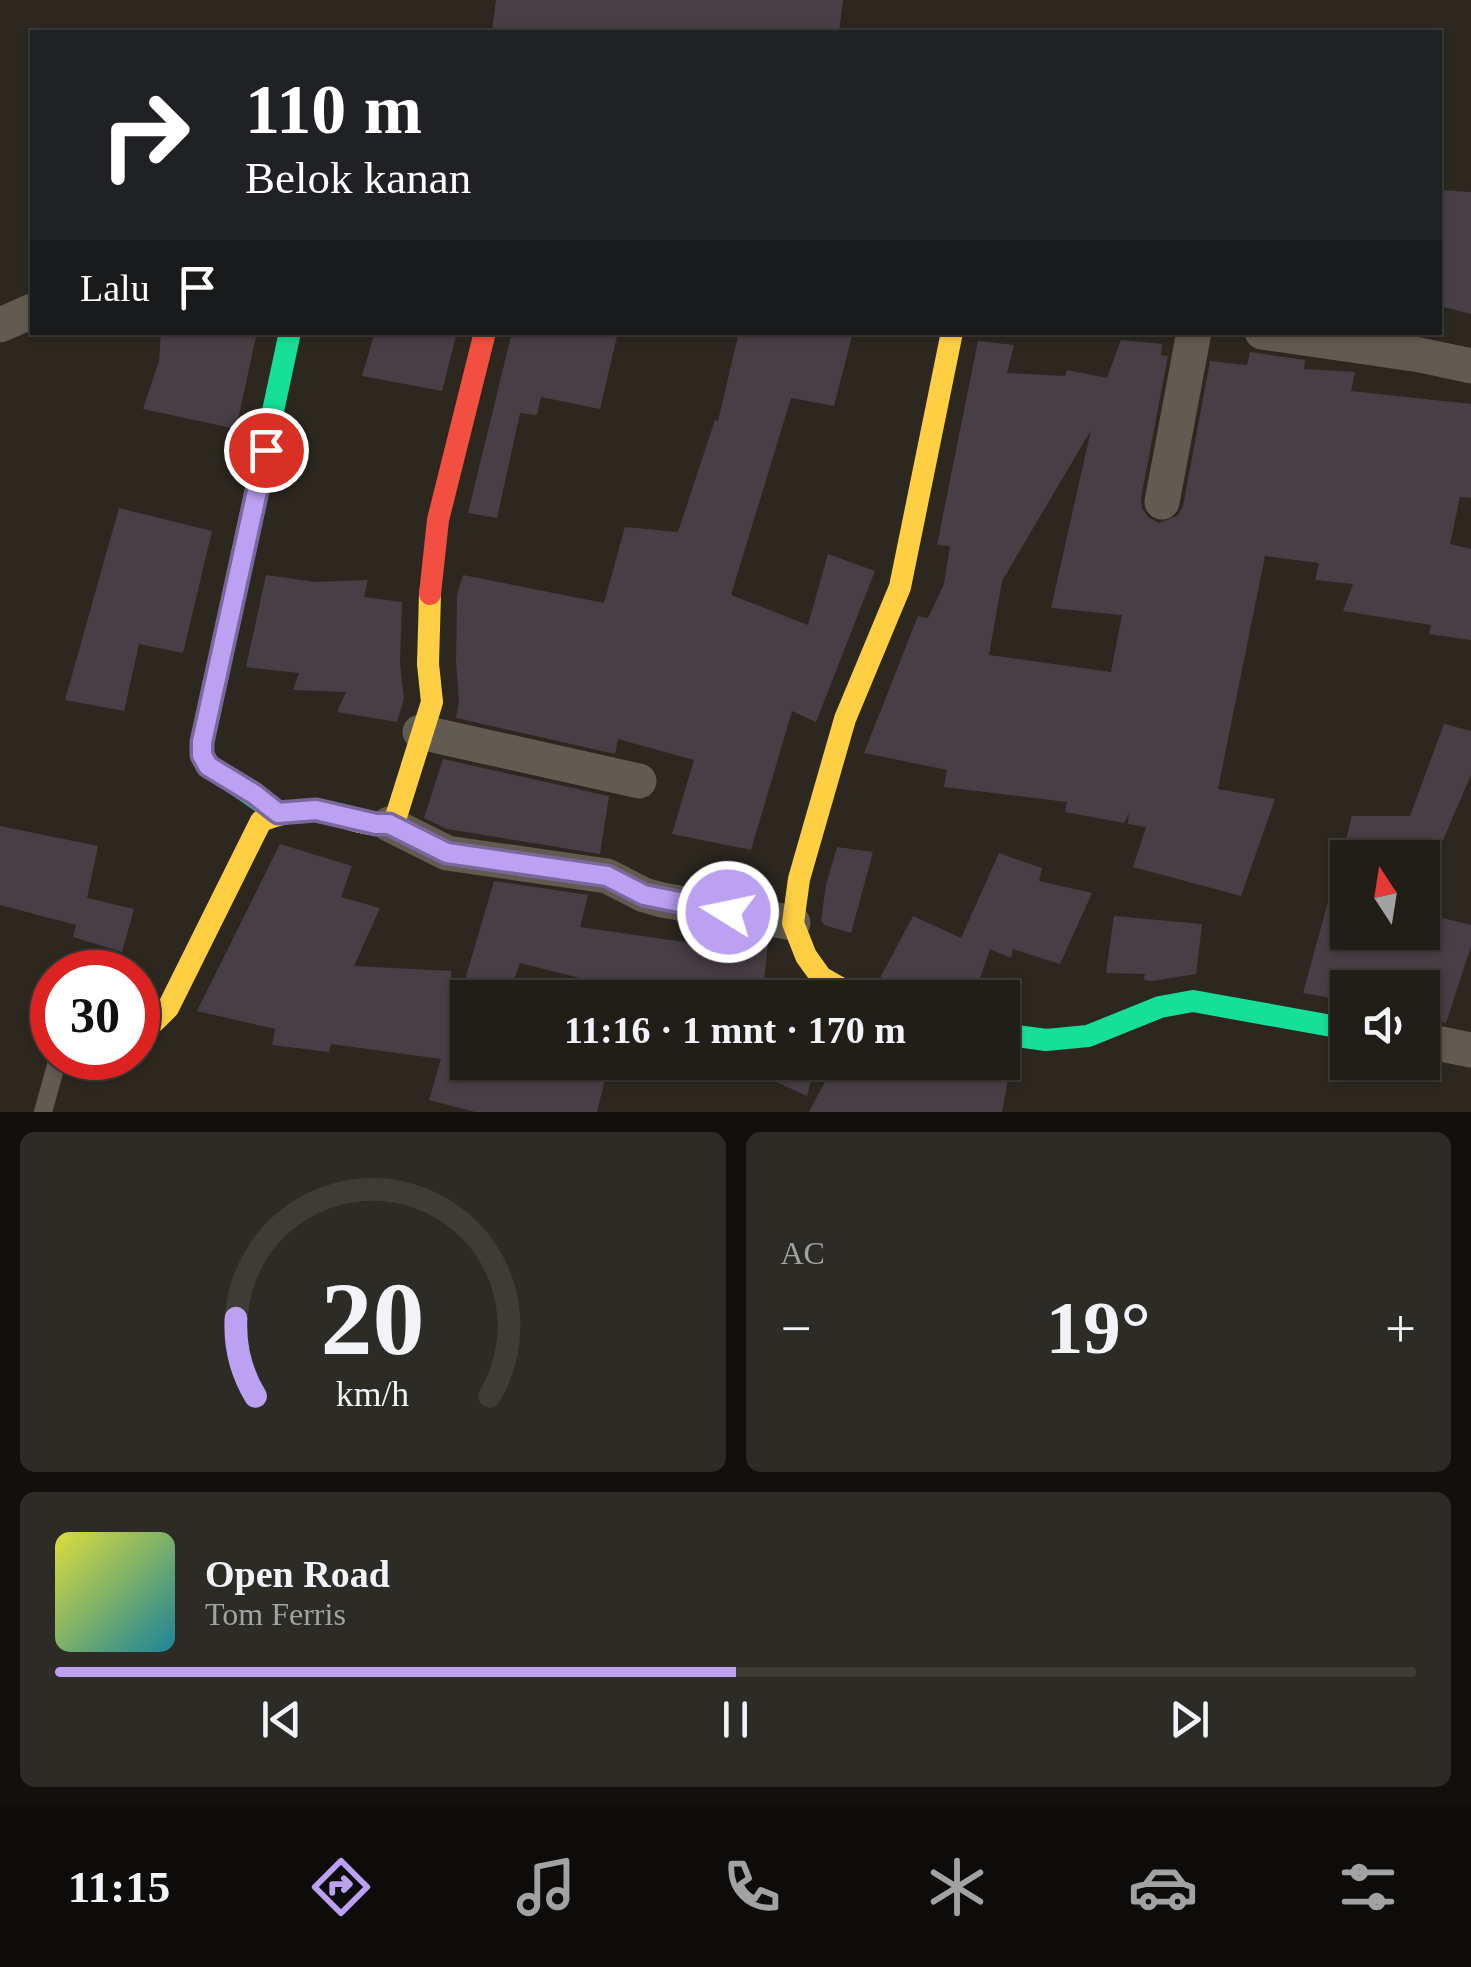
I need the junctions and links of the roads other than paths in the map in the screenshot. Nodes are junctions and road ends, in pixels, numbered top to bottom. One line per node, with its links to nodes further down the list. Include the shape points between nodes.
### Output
1 (30, 312): 2 (street)
2 (0, 324)
3 (289, 335): 12 (street, via 202,742 208,766)
4 (485, 335): 10 (street, via 438,520 430,574 432,702)
5 (951, 335): 14 (street, via 900,586 846,719 799,879)
6 (1193, 335): 9 (street)
7 (1283, 335): 8 (street)
8 (1471, 366)
9 (1162, 502)
10 (420, 732): 11 (street); 13 (street)
11 (639, 781)
12 (278, 813): 13 (street, via 316,810); 16 (street, via 262,821)
13 (389, 824): 14 (street, via 447,853 607,876 662,900)
14 (793, 923): 15 (street, via 806,956)
15 (825, 980)
16 (160, 1014)
17 (1330, 1025): 18 (street, via 1193,1001 1160,1006 1088,1036)
18 (1020, 1036)
19 (1440, 1044): 20 (street)
20 (1471, 1050)
21 (52, 1080): 22 (lane)
22 (43, 1112)

